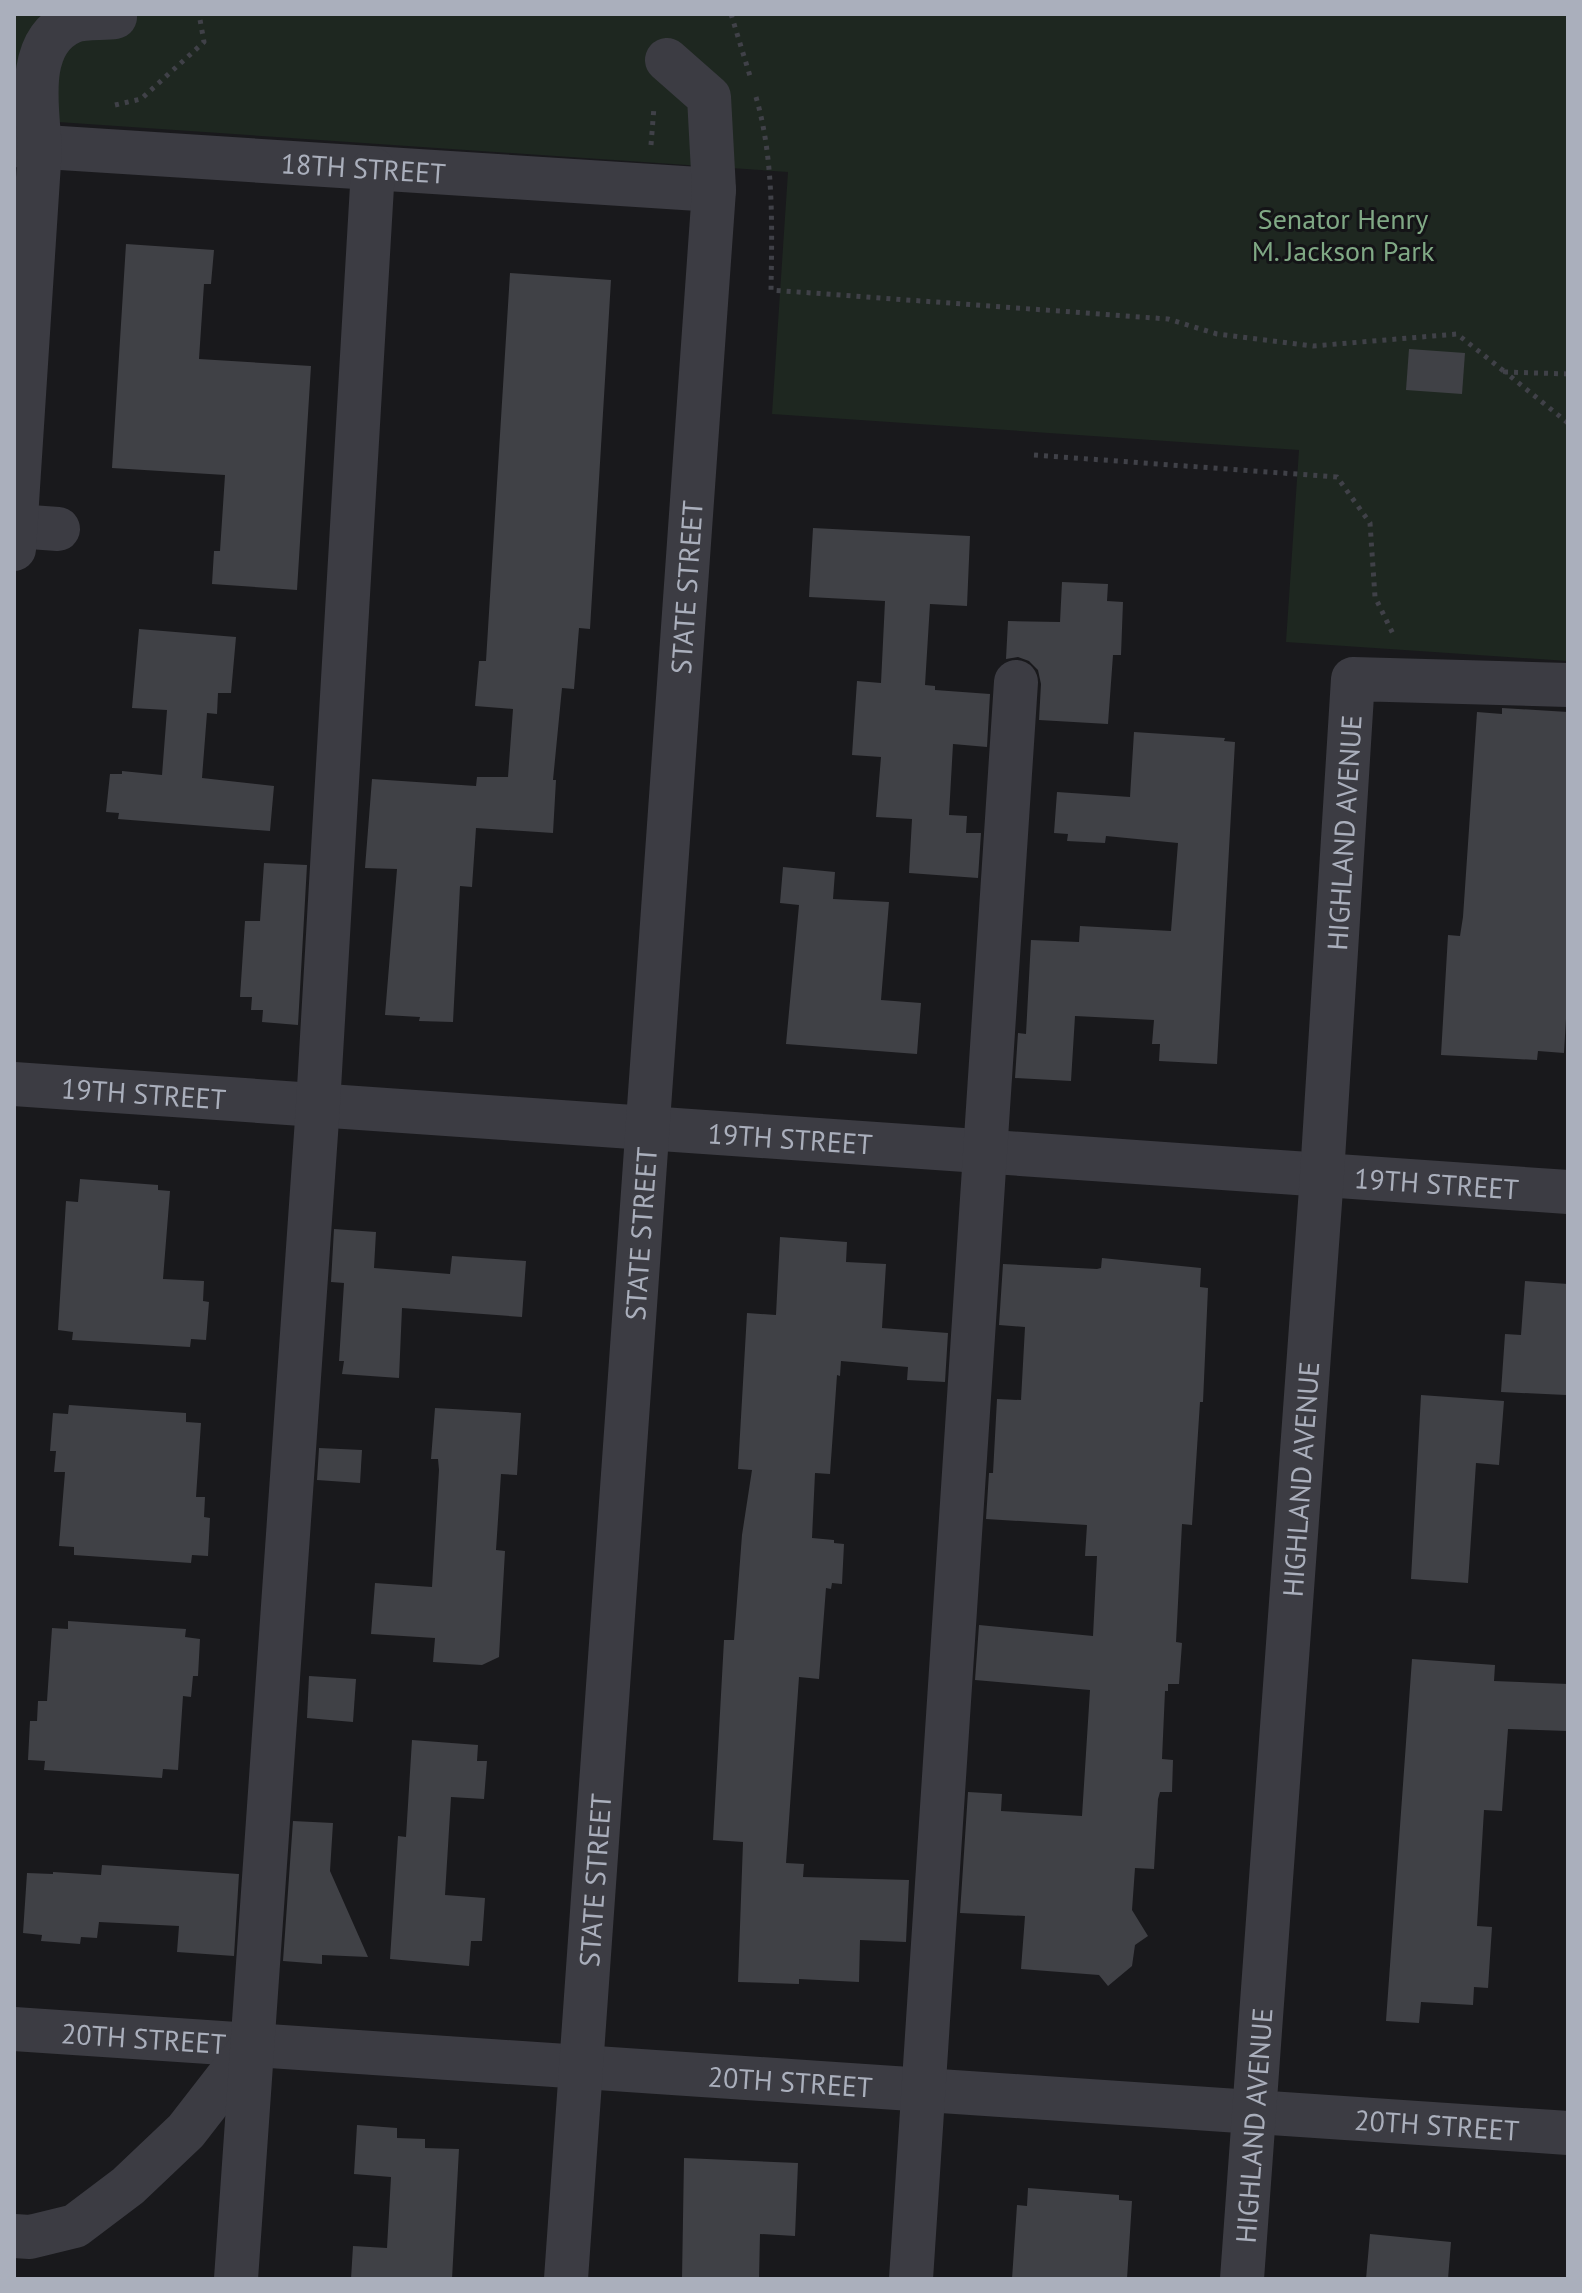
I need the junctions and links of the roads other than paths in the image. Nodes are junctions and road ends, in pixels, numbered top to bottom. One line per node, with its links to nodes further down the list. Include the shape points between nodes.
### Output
1 (115, 17): 3 (street, via 72,22 50,38 39,64)
2 (667, 60): 5 (street, STATE STREET, via 709,97)
3 (27, 146): 4 (street, 18TH STREET); 6 (street)
4 (373, 169): 5 (street, 18TH STREET); 11 (street)
5 (714, 190): 12 (street, STATE STREET)
6 (20, 392): 7 (street)
7 (29, 535)
8 (1016, 682): 13 (street)
9 (1568, 685): 14 (street, HIGHLAND AVENUE, via 1353,679)
10 (14, 1084): 11 (street, 19TH STREET)
11 (318, 1105): 12 (street, 19TH STREET); 17 (street)
12 (647, 1127): 13 (street, 19TH STREET); 18 (street, STATE STREET)
13 (986, 1152): 14 (street, 19TH STREET); 19 (street)
14 (1322, 1175): 15 (street, 19TH STREET); 20 (street, HIGHLAND AVENUE)
15 (1568, 1192)
16 (14, 2029): 17 (street, 20TH STREET)
17 (252, 2046): 18 (street, 20TH STREET); 22 (street, via 186,2131 128,2186 75,2226); 23 (street)
18 (581, 2067): 19 (street, 20TH STREET); 24 (street, STATE STREET)
19 (925, 2089): 20 (street, 20TH STREET); 25 (street)
20 (1254, 2111): 21 (street, 20TH STREET); 26 (street, HIGHLAND AVENUE)
21 (1568, 2133)
22 (14, 2236)
23 (236, 2279)
24 (566, 2279)
25 (911, 2279)
26 (1242, 2279)

